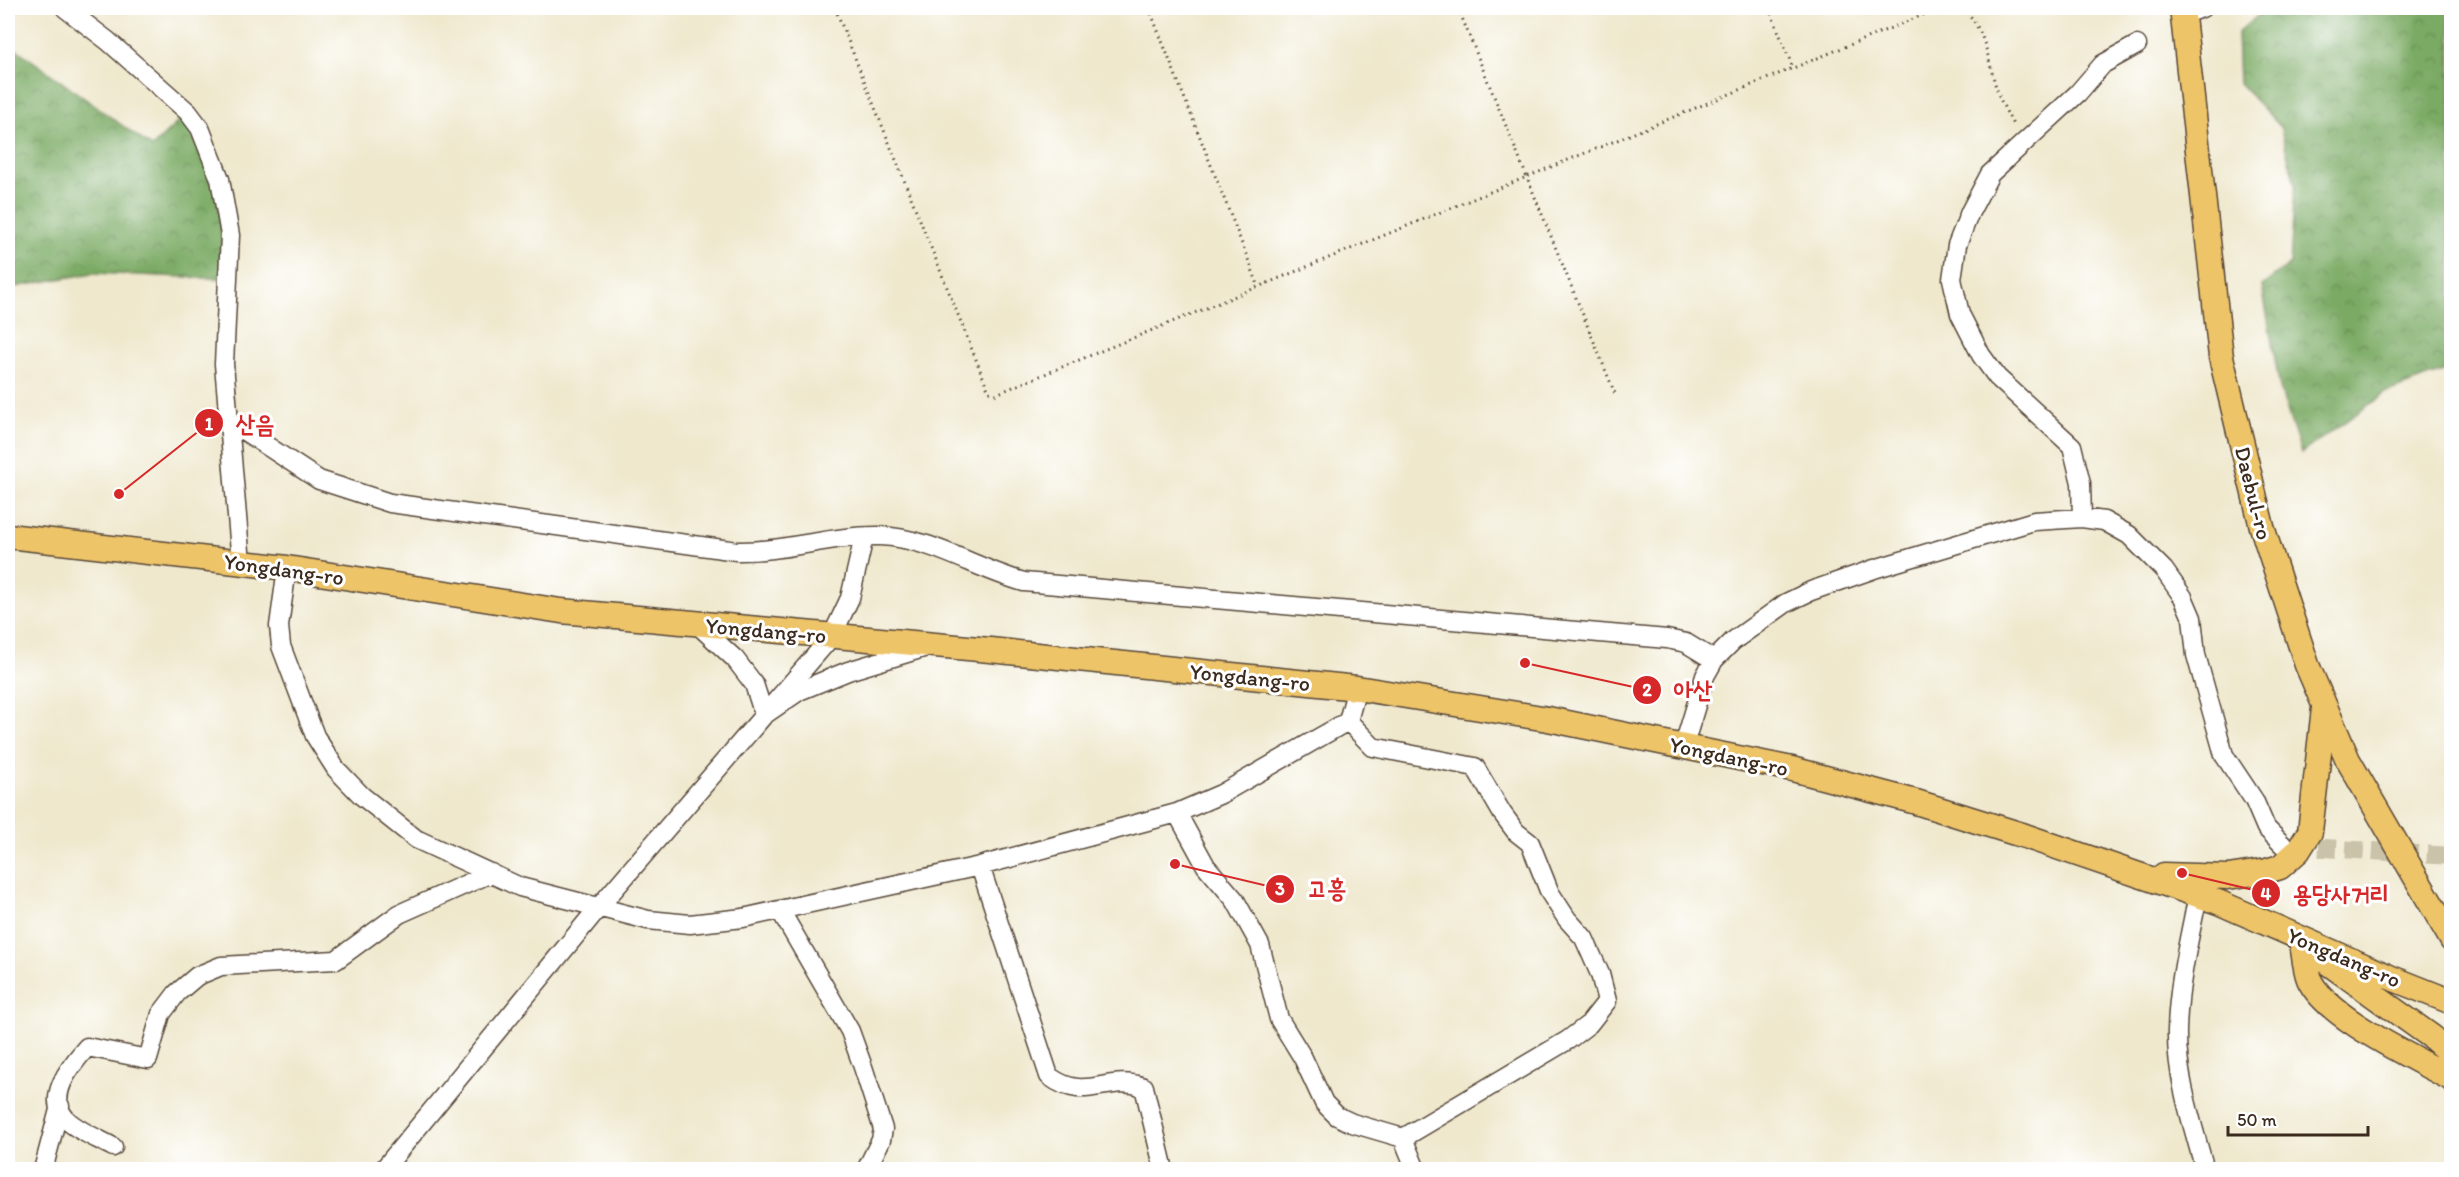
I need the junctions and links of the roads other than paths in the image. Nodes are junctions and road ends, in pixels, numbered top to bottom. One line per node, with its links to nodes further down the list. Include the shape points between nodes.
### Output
1 (65, 8): 4 (street, via 188,112 210,149 230,235 224,364)
2 (2189, 10): 15 (main road, Daebul-ro, via 2221,357 2262,527)
3 (2137, 45): 5 (street, via 2103,64 2078,93 1990,174 1957,245 1952,279 1960,314 1981,355 1997,377 2072,446 2081,483)
4 (229, 421): 7 (street, via 319,480 390,503 737,551); 8 (street)
5 (2082, 518): 13 (street, via 2034,521 1874,568 1811,591 1768,615); 20 (street, via 2104,521 2128,535 2164,570 2183,597 2192,618 2196,655 2224,755 2254,800 2266,828)
6 (8, 536): 8 (main road, Yongdang-ro)
7 (864, 537): 11 (street, via 850,598); 13 (street, via 917,541 1024,582 1667,639 1686,643)
8 (241, 563): 9 (main road, Yongdang-ro)
9 (286, 568): 10 (main road, Yongdang-ro, via 561,611); 22 (street, via 279,626 281,646 315,736 336,769 362,796 416,839)
10 (696, 623): 11 (main road, Yongdang-ro); 16 (street, via 735,659 753,684)
11 (832, 636): 12 (main road, Yongdang-ro); 16 (street)
12 (933, 645): 14 (main road, Yongdang-ro); 16 (street, via 848,671 799,691)
13 (1714, 660): 18 (street, via 1705,676)
14 (1357, 688): 17 (street); 18 (main road, Yongdang-ro)
15 (2324, 708): 23 (main road, via 2310,832 2292,858 2274,869 2228,877); 28 (main road, Daebul-ro, via 2348,760)
16 (764, 715): 25 (street)
17 (1348, 721): 19 (street, via 1240,783); 33 (street, via 1373,747 1475,767 1502,813 1530,843 1550,893 1584,938 1607,1001 1589,1024 1568,1040)
18 (1684, 745): 23 (main road, Yongdang-ro, via 1916,802)
19 (1177, 813): 21 (street); 33 (street, via 1206,866 1235,900 1260,945 1279,1019 1324,1103 1337,1116 1352,1123)
20 (2283, 845)
21 (980, 866): 26 (street); 38 (street, via 1049,1076 1076,1090 1131,1082 1144,1087)
22 (491, 873): 25 (street, via 520,887); 32 (street, via 399,914 336,960 221,966 197,976 161,1014 148,1059 87,1047 70,1067 57,1095)
23 (2138, 875): 24 (main road, Yongdang-ro)
24 (2198, 895): 27 (main road, Yongdang-ro); 40 (street, via 2181,978 2177,1033 2185,1091)
25 (599, 907): 26 (street, via 648,920 690,924); 36 (street)
26 (780, 910): 37 (street, via 850,1031 863,1067 883,1129)
27 (2297, 939): 29 (main road, Yongdang-ro); 30 (main road); 31 (main road, via 2310,981 2334,1009)
28 (2451, 940)
29 (2451, 1002)
30 (2451, 1055)
31 (2451, 1079)
32 (60, 1106): 34 (street, via 66,1120); 35 (street)
33 (1403, 1138): 39 (street)
34 (113, 1147)
35 (43, 1170)
36 (383, 1170)
37 (866, 1170)
38 (1164, 1170)
39 (1416, 1170)
40 (2205, 1170)

